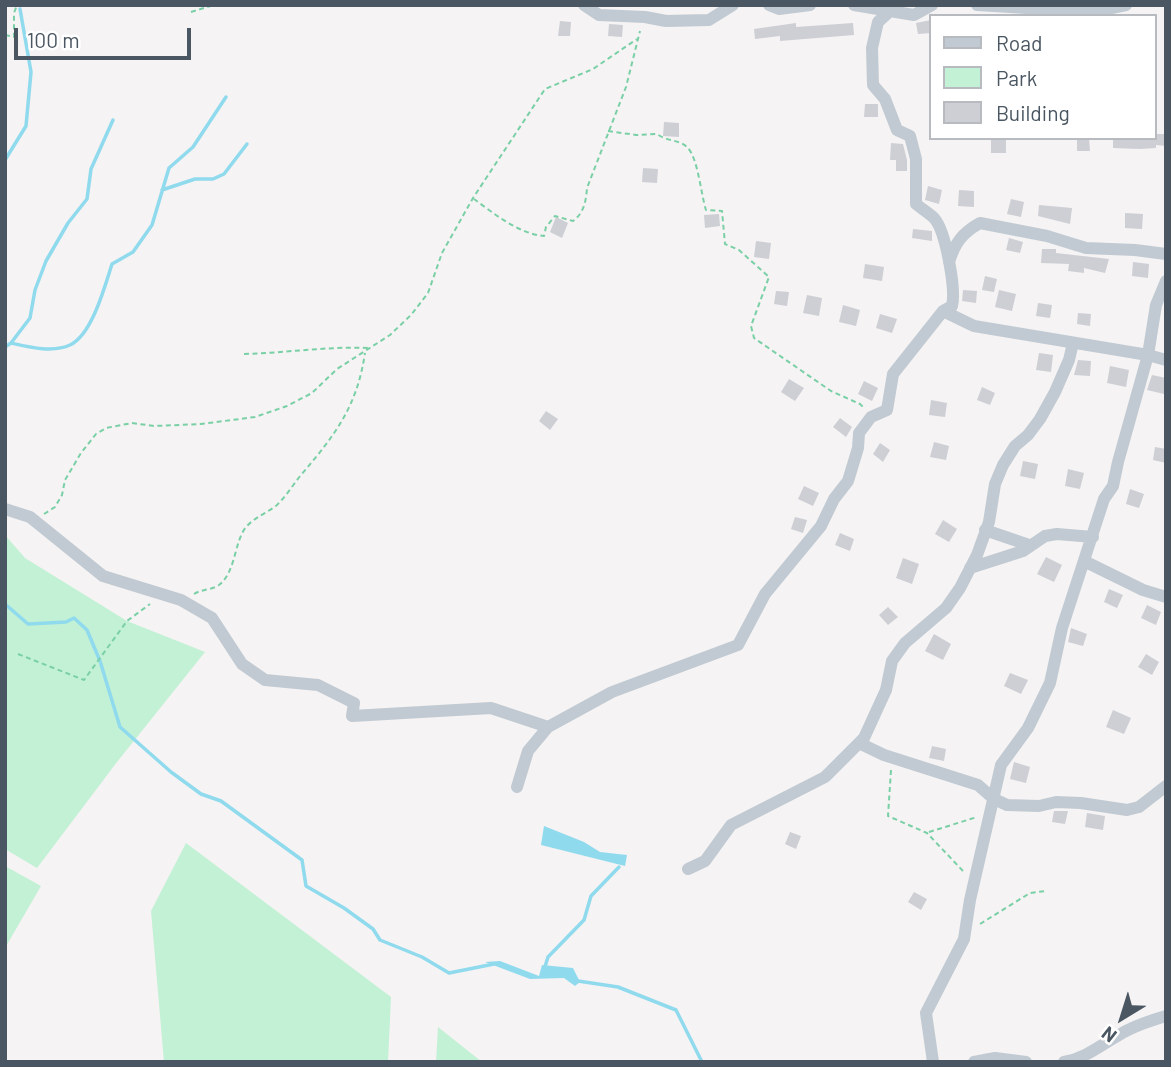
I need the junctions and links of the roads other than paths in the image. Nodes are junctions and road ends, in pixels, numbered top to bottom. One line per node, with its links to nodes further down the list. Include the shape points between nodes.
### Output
1 (584, 5): 10 (street, via 599,15)
2 (733, 5): 10 (street, via 709,20 666,21)
3 (769, 5): 4 (street, via 779,9)
4 (810, 5)
5 (854, 5): 9 (street)
6 (932, 5): 9 (street, via 914,15)
7 (977, 5): 8 (street, via 1092,12)
8 (1126, 5)
9 (892, 8): 12 (street, via 878,22 872,48 873,85 885,99 897,130 910,136 916,159 916,204 935,219)
10 (649, 13)
11 (1166, 254): 12 (street, via 1086,248 980,223 960,238)
12 (949, 262): 14 (street, via 954,296)
13 (1166, 281): 16 (street, via 1156,305)
14 (943, 311): 15 (street, via 974,326); 25 (street, via 893,374 887,410 871,418 859,433 848,481 821,526 765,594 738,645 612,692)
15 (1073, 343): 16 (street); 19 (street, via 1040,419 1003,465)
16 (1148, 355): 17 (street); 20 (street, via 1113,486 1104,499)
17 (1166, 360)
18 (5, 509): 25 (street, via 30,517 103,576 181,600 212,618 242,664 265,680 318,685 354,703 352,716 491,708)
19 (985, 530): 21 (street); 23 (street)
20 (1093, 537): 21 (street, via 1057,534); 22 (street)
21 (1029, 545): 23 (street)
22 (1084, 561): 24 (street); 29 (street, via 1050,683 1028,728 1001,765)
23 (970, 568): 26 (street, via 946,608 905,643 892,661 886,690)
24 (1166, 597)
25 (548, 727): 28 (street, via 528,751)
26 (859, 743): 29 (street, via 978,785); 30 (street, via 825,777 731,825 705,861)
27 (1166, 786): 29 (street, via 1139,807 1127,810 1056,802)
28 (517, 787)
29 (993, 805): 32 (street, via 964,939 926,1013)
30 (688, 869)
31 (1166, 1016): 35 (street, via 1120,1034 1080,1059)
32 (933, 1062)
33 (974, 1062): 34 (street, via 995,1058)
34 (1026, 1062)
35 (1063, 1062)

